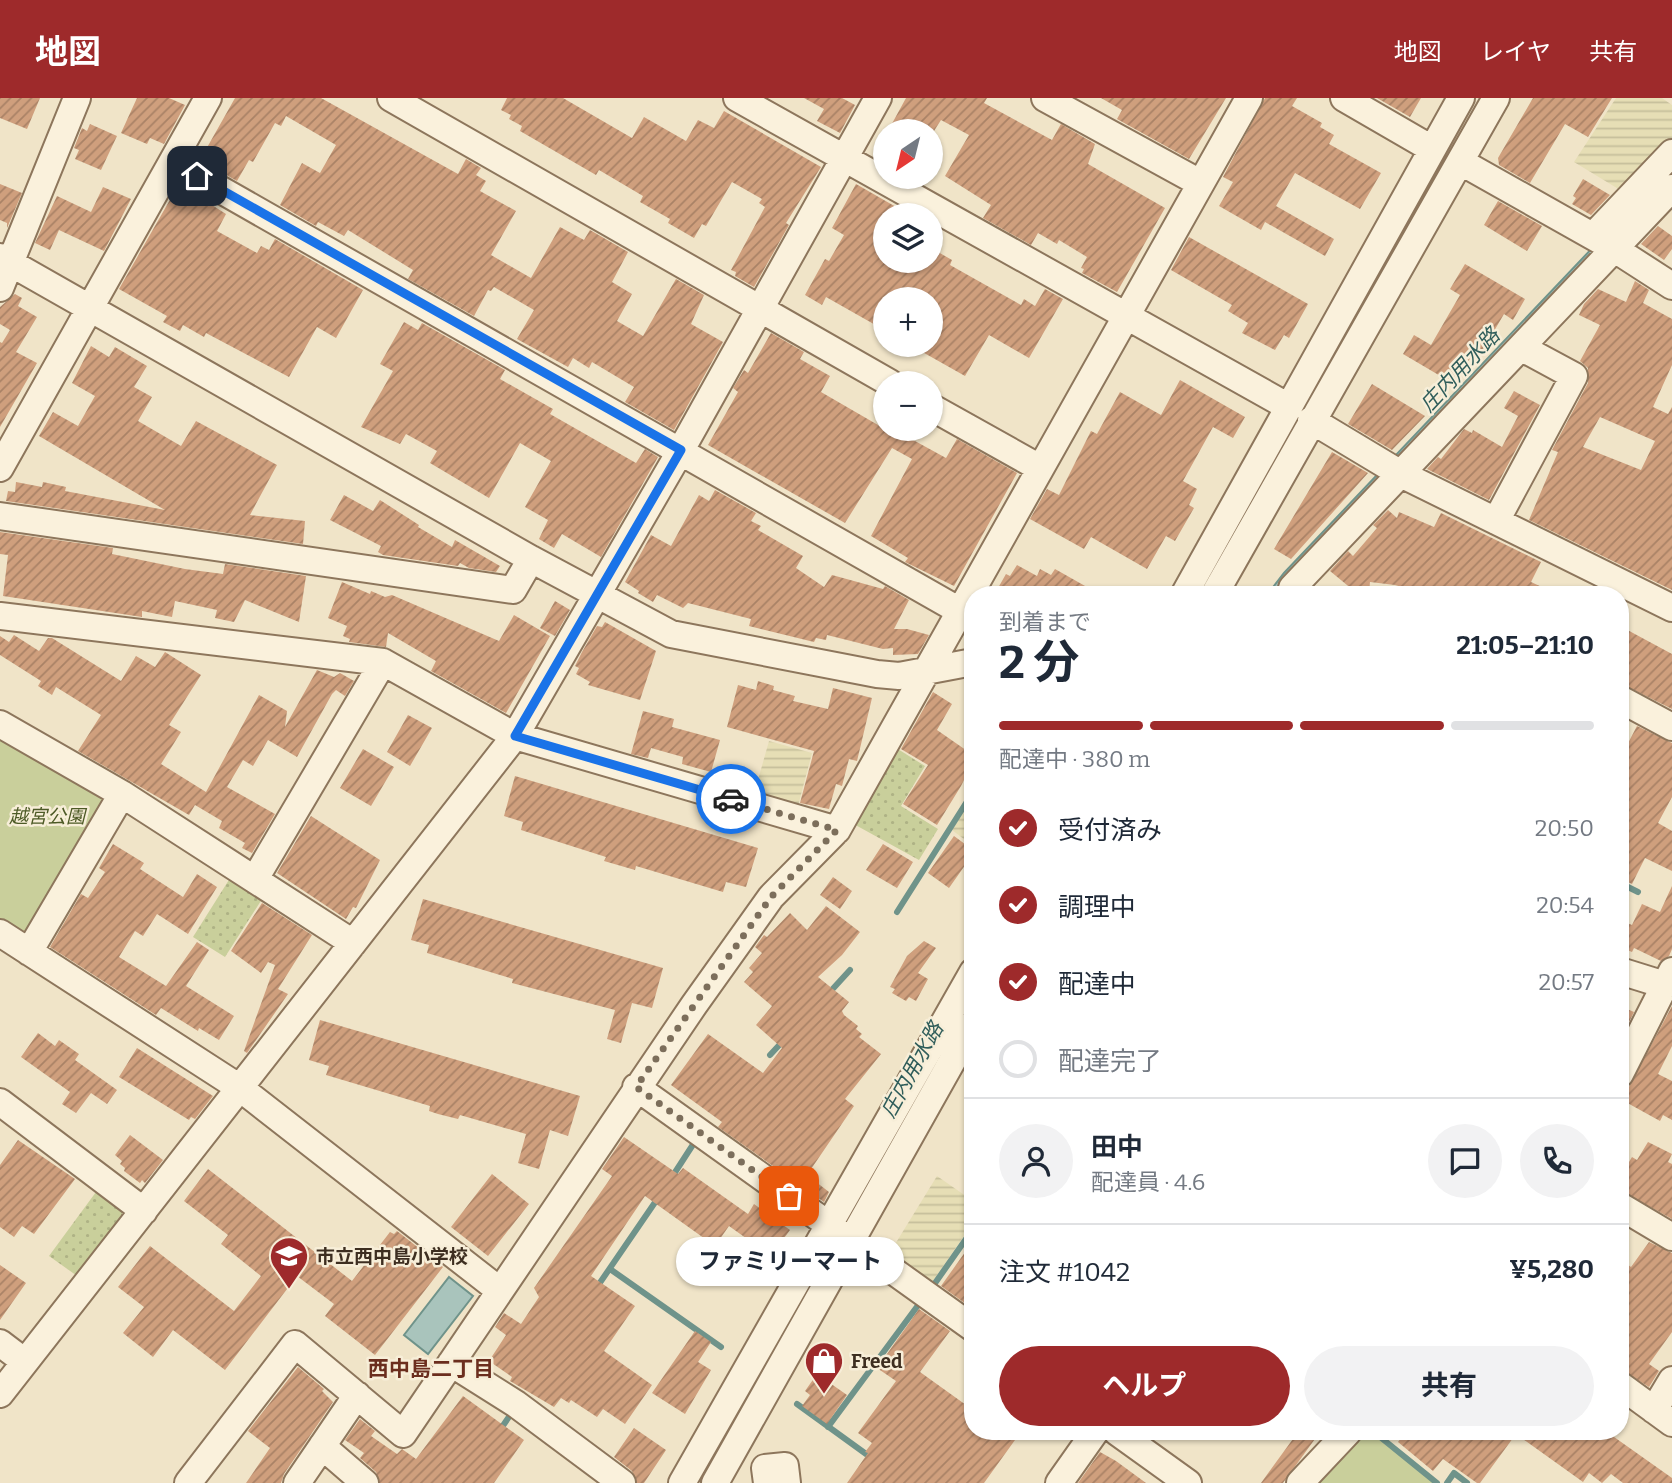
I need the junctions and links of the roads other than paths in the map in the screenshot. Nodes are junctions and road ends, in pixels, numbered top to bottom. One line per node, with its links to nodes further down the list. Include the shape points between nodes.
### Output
1 (77, 98): 19 (street)
2 (208, 98): 14 (street)
3 (391, 98): 23 (street)
4 (737, 98): 13 (street)
5 (878, 98): 13 (street)
6 (1045, 98): 16 (street)
7 (1249, 98): 16 (street)
8 (1344, 98): 11 (street)
9 (1461, 98): 11 (street)
10 (1496, 98): 15 (street)
11 (1432, 149): 28 (street)
12 (1672, 153): 18 (street)
13 (845, 157): 23 (street); 24 (street)
14 (172, 162): 22 (street); 29 (street)
15 (1461, 162): 18 (street); 28 (street)
16 (1200, 183): 24 (street)
17 (1672, 188): 18 (street)
18 (1603, 242): 20 (street); 25 (street)
19 (5, 260): 21 (street); 22 (street)
20 (1672, 286)
21 (0, 288)
22 (90, 309): 30 (street); 35 (street)
23 (760, 310): 26 (street); 29 (street)
24 (1125, 317): 28 (street); 31 (street)
25 (1522, 348): 32 (street); 34 (street, via 1574,376)
26 (873, 373)
27 (943, 414): 31 (street)
28 (1300, 414): 32 (street); 37 (street); 38 (street)
29 (681, 450): 42 (street); 45 (street)
30 (0, 468)
31 (1040, 468): 36 (street)
32 (1394, 470): 34 (street); 39 (street)
33 (0, 516): 35 (street, via 513,590)
34 (1496, 521): 40 (street)
35 (531, 559): 42 (street)
36 (974, 586)
37 (1190, 586)
38 (1218, 586)
39 (1294, 586)
40 (1627, 586)
41 (1629, 587): 44 (street)
42 (597, 595): 49 (street, via 671,634 877,674); 53 (street)
43 (964, 604): 45 (street)
44 (1672, 608)
45 (960, 611): 49 (street)
46 (0, 616): 47 (street)
47 (383, 662): 53 (street); 56 (street)
48 (964, 664): 49 (street)
49 (926, 671): 55 (street)
50 (1629, 704): 52 (street)
51 (0, 724): 54 (street)
52 (1672, 727)
53 (515, 736): 55 (street); 58 (street)
54 (122, 794): 56 (street); 59 (street)
55 (837, 830): 65 (street, via 771,897)
56 (255, 879): 58 (street)
57 (0, 933): 59 (street)
58 (353, 943): 66 (street)
59 (29, 952): 66 (street)
60 (1629, 975): 62 (street)
61 (964, 990): 70 (street)
62 (1667, 992): 64 (street)
63 (964, 1038): 70 (street)
64 (1629, 1058)
65 (636, 1087): 70 (street); 72 (street)
66 (240, 1088): 68 (street); 72 (street)
67 (0, 1102): 68 (street)
68 (144, 1211): 75 (street)
69 (1629, 1211): 71 (street)
70 (841, 1233): 73 (street); 90 (street); 91 (street)
71 (1672, 1237)
72 (499, 1290): 76 (street)
73 (964, 1322)
74 (0, 1343): 75 (street)
75 (25, 1362): 79 (street)
76 (451, 1363): 80 (street, via 403,1434); 89 (street, via 516,1404)
77 (1672, 1380): 81 (street)
78 (1629, 1391): 81 (street)
79 (0, 1394)
80 (357, 1395): 85 (street); 86 (street, via 295,1344)
81 (1663, 1416)
82 (1089, 1440): 94 (street)
83 (1128, 1440): 95 (street)
84 (1340, 1440): 96 (street)
85 (322, 1446): 87 (street); 88 (street)
86 (188, 1483)
87 (296, 1483)
88 (365, 1483)
89 (622, 1483)
90 (682, 1483)
91 (715, 1483)
92 (767, 1483): 93 (street, via 765,1468 785,1466)
93 (787, 1483)
94 (1059, 1483)
95 (1188, 1483)
96 (1300, 1483)

